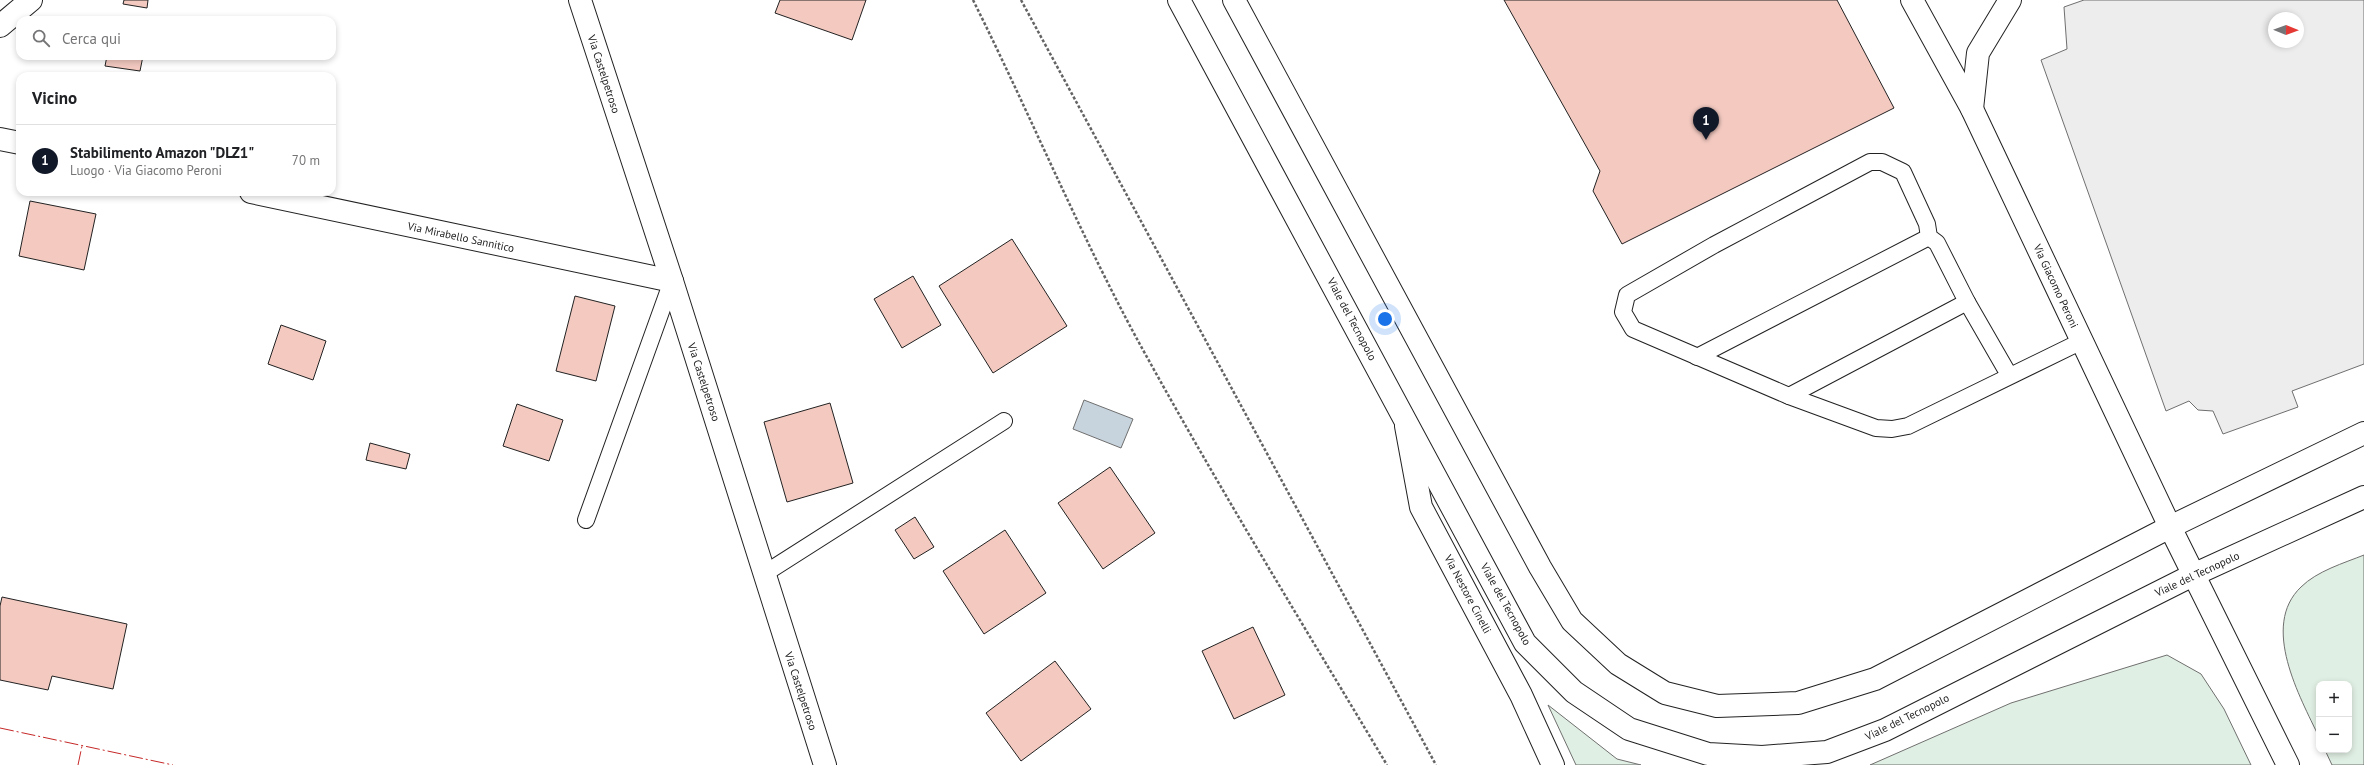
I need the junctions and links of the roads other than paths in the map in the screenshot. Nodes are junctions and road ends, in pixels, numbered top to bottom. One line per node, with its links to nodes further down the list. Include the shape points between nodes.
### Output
1 (31, 0): 7 (main road)
2 (580, 0): 13 (main road, Via Castelpetroso)
3 (1178, 0): 19 (main road, Viale del Tecnopolo)
4 (1234, 0): 24 (main road, via 1540,567 1572,621 1618,664 1665,693 1717,706 1798,703 1875,679)
5 (1912, 0): 8 (main road, Via Giacomo Peroni)
6 (2010, 0): 8 (main road, via 1978,53)
7 (0, 26)
8 (1972, 109): 15 (main road, Via Giacomo Peroni)
9 (0, 139): 10 (main road)
10 (16, 142)
11 (269, 196): 13 (main road, Via Mirabello Sannitico)
12 (1929, 237): 14 (lane, via 1937,243); 16 (lane); 16 (lane, via 1927,224 1903,172 1882,162 1870,162 1714,245 1628,295 1623,312 1633,329)
13 (672, 282): 23 (lane); 25 (main road, Via Castelpetroso)
14 (1967, 302): 17 (lane); 18 (lane)
15 (2082, 341): 17 (lane); 24 (main road, Via Giacomo Peroni)
16 (1697, 356): 18 (lane)
17 (2009, 375): 18 (lane, via 1908,426 1892,429 1876,428)
18 (1789, 396)
19 (1404, 417): 26 (main road, Viale del Tecnopolo, via 1525,643 1574,692 1629,729 1708,754 1762,757 1827,752 1885,730); 28 (main road, Via Nestore Cinelli, via 1422,507 1521,695)
20 (1004, 421): 25 (lane)
21 (2364, 433): 24 (main road)
22 (2364, 497): 26 (main road, Viale del Tecnopolo)
23 (586, 520)
24 (2170, 527): 26 (main road, Via Giacomo Peroni)
25 (764, 574): 27 (main road, Via Castelpetroso)
26 (2193, 575): 29 (main road, Via Giacomo Peroni)
27 (825, 765)
28 (1553, 765)
29 (2288, 765)

